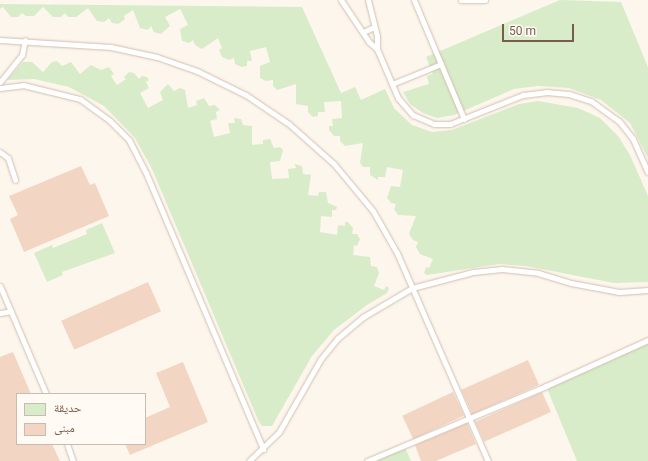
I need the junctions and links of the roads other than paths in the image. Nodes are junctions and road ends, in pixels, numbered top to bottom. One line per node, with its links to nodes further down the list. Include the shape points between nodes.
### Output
1 (341, 0): 7 (lane)
2 (368, 0): 6 (lane)
3 (414, 0): 11 (lane)
4 (461, 0): 5 (lane)
5 (485, 0)
6 (374, 27): 7 (lane); 10 (lane)
7 (363, 32): 10 (lane)
8 (0, 40): 9 (lane)
9 (25, 40): 12 (lane, via 22,55); 20 (lane, via 111,47 157,58 197,71 246,95 289,124 334,164 373,212 397,253)
10 (377, 49): 13 (lane)
11 (441, 64): 13 (lane); 15 (lane)
12 (0, 82)
13 (392, 84): 15 (lane, via 402,105 420,119 442,124)
14 (0, 88): 28 (lane, via 23,85 80,99 110,121 129,140 146,173)
15 (464, 119): 17 (lane, via 523,95 552,92 580,97 601,107 623,126 633,139)
16 (0, 152): 18 (lane, via 8,158)
17 (648, 172)
18 (15, 180)
19 (0, 286): 22 (lane)
20 (412, 288): 21 (lane, via 459,275 502,269 538,272 571,283 619,292); 26 (lane); 28 (lane, via 363,316 338,338 320,360 285,422)
21 (648, 290)
22 (11, 311): 23 (lane); 25 (lane)
23 (0, 313)
24 (648, 340): 26 (lane)
25 (46, 393)
26 (469, 418): 31 (lane); 32 (lane)
27 (66, 445): 29 (lane)
28 (263, 449): 30 (lane)
29 (74, 461)
30 (249, 461)
31 (367, 461)
32 (488, 461)

